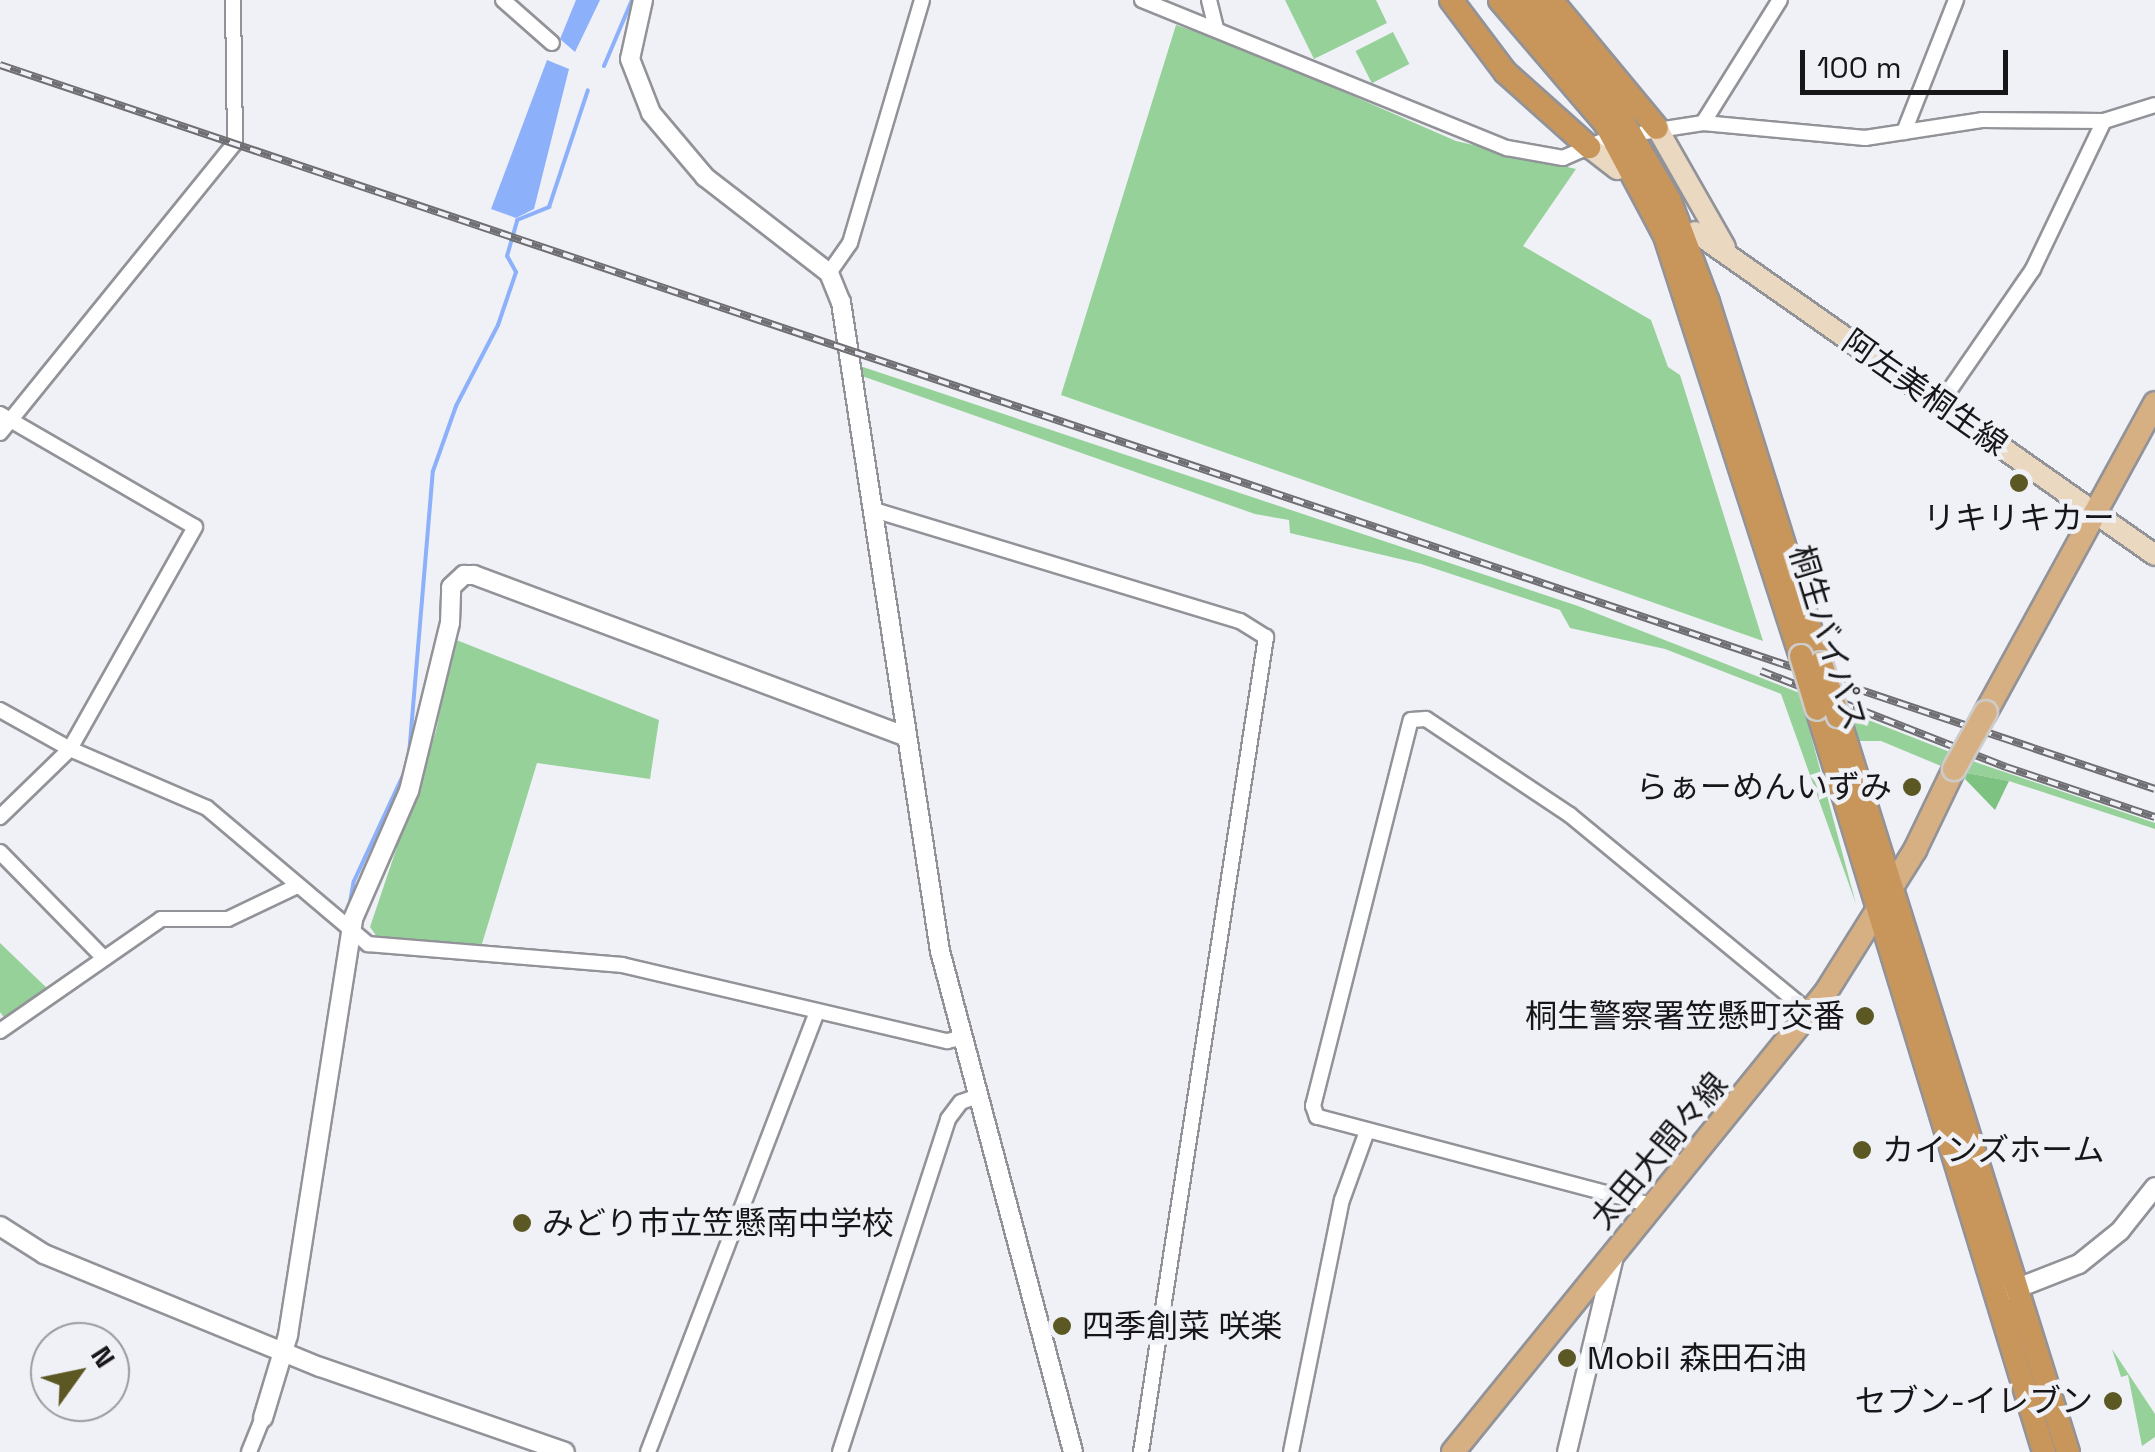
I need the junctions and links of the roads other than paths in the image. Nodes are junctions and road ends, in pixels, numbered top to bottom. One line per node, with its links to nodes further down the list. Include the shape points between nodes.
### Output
1 (234, 0): 27 (street, via 235,143)
2 (503, 0): 14 (street)
3 (643, 0): 24 (street, via 630,59 650,114 705,177)
4 (922, 0): 24 (street, via 850,243)
5 (1142, 0): 13 (street)
6 (1209, 0): 13 (street)
7 (1451, 0): 20 (highway, via 1505,72)
8 (1500, 0): 31 (highway, 桐生バイパス, via 1604,123 1659,223)
9 (1525, 0): 31 (highway, 桐生バイパス, via 1611,100 1668,199 1708,302)
10 (1550, 0): 18 (highway)
11 (1780, 0): 17 (street)
12 (1956, 0): 19 (street)
13 (1216, 28): 20 (street, via 1507,148 1563,158)
14 (552, 42)
15 (2155, 105): 16 (street)
16 (2104, 121): 19 (street, via 1982,120); 26 (street, via 2033,268)
17 (1703, 122): 18 (street); 19 (street, via 1854,138)
18 (1651, 130): 23 (main road)
19 (1904, 132)
20 (1595, 144): 21 (main road)
21 (1617, 169)
22 (1695, 232): 23 (main road, 阿左美桐生線)
23 (1736, 260): 26 (main road, 阿左美桐生線)
24 (829, 273): 28 (street, via 844,313)
25 (2155, 403): 29 (main road, 太田大間々線)
26 (1940, 404): 29 (main road, 阿左美桐生線)
27 (3, 423): 35 (street, via 195,527)
28 (874, 510): 34 (street); 61 (street, via 1240,621 1266,637)
29 (2097, 514): 30 (main road, 阿左美桐生線); 39 (main road, 太田大間々線, bridge)
30 (2155, 555)
31 (1811, 659): 33 (highway, 桐生バイパス, bridge)
32 (0, 710): 35 (street)
33 (1828, 712): 39 (highway, 桐生バイパス); 40 (highway, 桐生バイパス)
34 (905, 736): 41 (street, via 464,574 451,587 450,623 409,791); 46 (street)
35 (70, 749): 36 (street); 38 (street, via 207,808)
36 (0, 817)
37 (0, 852): 42 (street)
38 (295, 888): 41 (street); 42 (street, via 228,919 161,919)
39 (1892, 888): 40 (main road, 太田大間々線); 53 (highway, 桐生バイパス)
40 (1877, 910): 44 (main road, 太田大間々線); 53 (highway, 桐生バイパス)
41 (352, 936): 43 (street, via 380,946 622,966); 54 (street)
42 (101, 955): 45 (street)
43 (818, 1012): 46 (street); 58 (street)
44 (1810, 1013): 48 (street, via 1570,815 1415,715 1368,872 1312,1106 1322,1121); 50 (main road, 太田大間々線)
45 (0, 1030)
46 (962, 1038): 47 (street)
47 (978, 1096): 59 (street, via 948,1119); 60 (street)
48 (1366, 1134): 50 (street); 62 (street, via 1342,1200)
49 (2155, 1187): 53 (street, via 2098,1250 2055,1276)
50 (1654, 1206): 52 (main road, 太田大間々線)
51 (0, 1226): 54 (street, via 44,1254)
52 (1614, 1256): 63 (main road, 太田大間々線); 64 (street)
53 (2006, 1292): 65 (highway, 桐生バイパス); 66 (highway, 桐生バイパス)
54 (284, 1351): 55 (street); 57 (street)
55 (263, 1418): 56 (street)
56 (250, 1452)
57 (565, 1452)
58 (648, 1452)
59 (840, 1452)
60 (1073, 1452)
61 (1141, 1452)
62 (1291, 1452)
63 (1452, 1452)
64 (1567, 1452)
65 (2044, 1452)
66 (2068, 1452)

